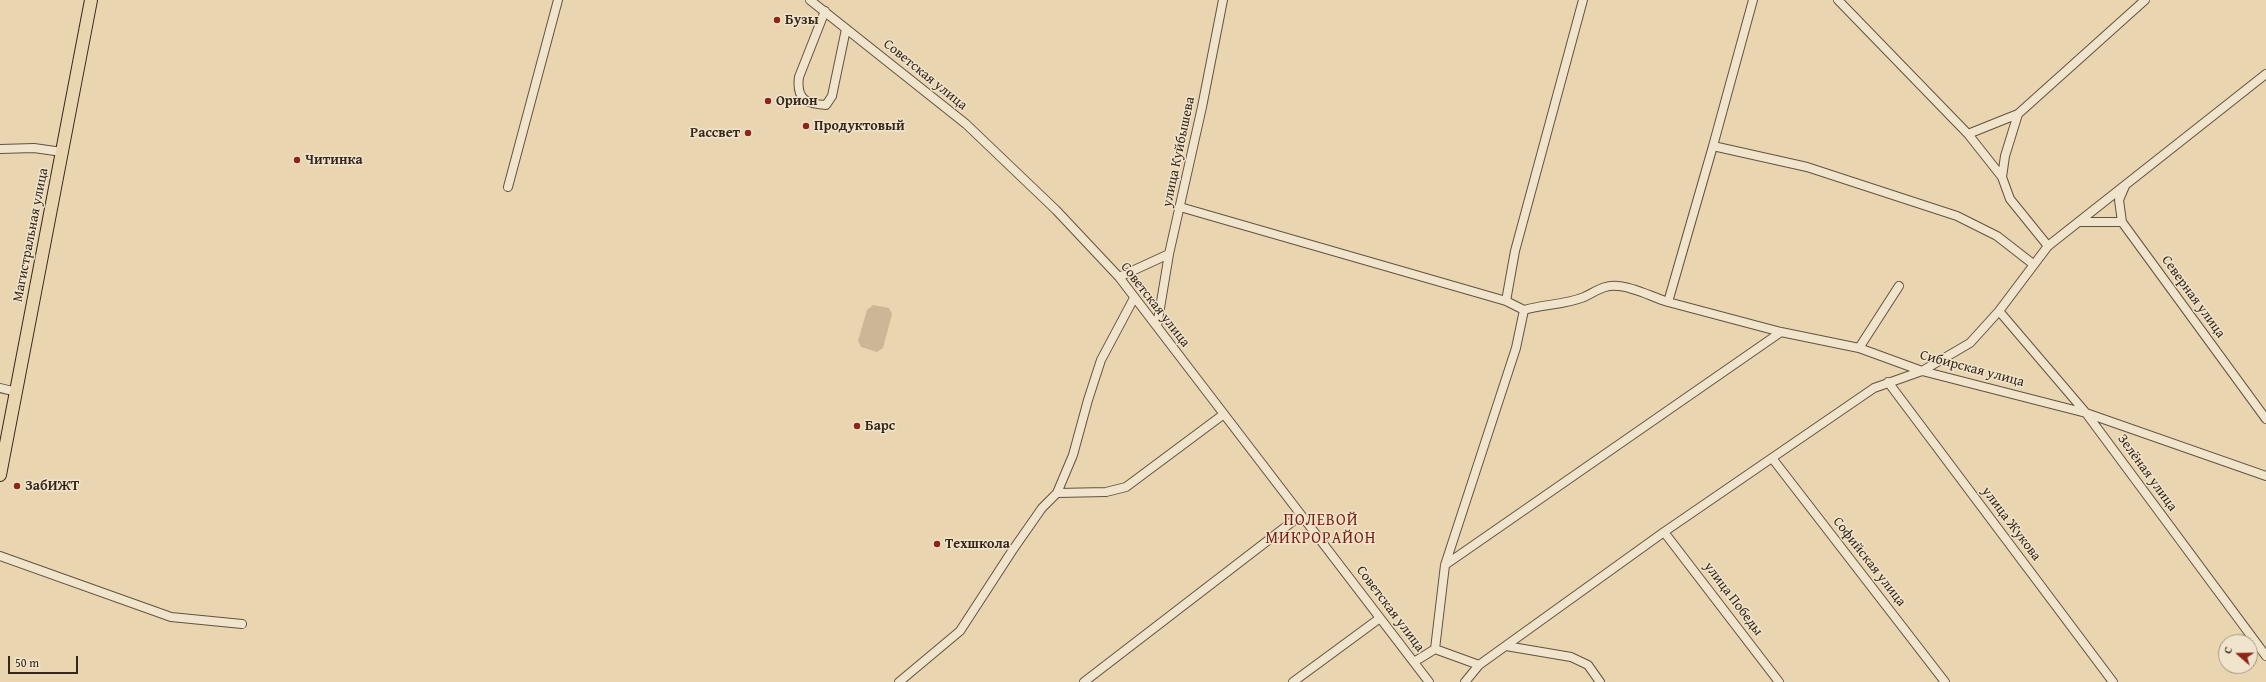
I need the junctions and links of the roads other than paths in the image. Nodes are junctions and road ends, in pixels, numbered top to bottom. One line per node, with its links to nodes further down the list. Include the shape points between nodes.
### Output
1 (90, 0): 16 (main road, Магистральная улица)
2 (558, 0): 19 (street)
3 (810, 0): 9 (street, Советская улица)
4 (1223, 0): 20 (street, улица Куйбышева)
5 (1583, 0): 29 (street, via 1515,251)
6 (1753, 0): 14 (street)
7 (1838, 0): 13 (street)
8 (2145, 0): 12 (street)
9 (825, 11): 10 (street, Советская улица); 10 (street, via 799,77 798,88 803,99 812,105 826,105 832,96)
10 (846, 29): 26 (street, Советская улица, via 966,124 1056,210)
11 (2266, 74): 18 (street)
12 (2018, 114): 13 (street); 17 (street, via 2005,156)
13 (1968, 134): 17 (street)
14 (1713, 146): 25 (street, via 1808,167 1944,211 1997,236); 30 (street)
15 (0, 149): 16 (street, via 34,148)
16 (62, 152): 39 (main road, Магистральная улица)
17 (2002, 177): 23 (street, via 2010,199)
18 (2126, 185): 21 (street); 22 (street, Северная улица, via 2119,200)
19 (508, 187)
20 (1180, 207): 24 (street, улица Куйбышева); 29 (street)
21 (2079, 222): 22 (street); 23 (street)
22 (2122, 222): 42 (street, Северная улица)
23 (2048, 246): 25 (street)
24 (1169, 254): 26 (street); 33 (street, улица Куйбышева)
25 (2033, 264): 32 (street)
26 (1119, 277): 28 (street, Советская улица)
27 (1899, 286): 35 (street)
28 (1134, 298): 33 (street, Советская улица); 47 (street, via 1101,360 1073,455)
29 (1506, 301): 31 (street)
30 (1668, 302): 31 (street, Сибирская улица, via 1618,286 1600,288 1566,302); 34 (street, Сибирская улица)
31 (1524, 310): 51 (street, via 1516,348)
32 (1999, 311): 36 (street, via 1970,343); 40 (street, Зелёная улица)
33 (1157, 326): 41 (street, Советская улица)
34 (1781, 332): 35 (street, Сибирская улица); 51 (street)
35 (1859, 348): 36 (street, Сибирская улица)
36 (1922, 371): 37 (street); 40 (street, Сибирская улица)
37 (1888, 382): 44 (street, via 1874,388); 67 (street, улица Жукова)
38 (0, 388): 39 (street)
39 (17, 392): 43 (main road, Магистральная улица)
40 (2086, 413): 46 (street, Сибирская улица); 56 (street, Зелёная улица)
41 (1224, 414): 47 (street, via 1126,487 1106,492); 48 (street, Советская улица)
42 (2266, 419)
43 (3, 448): 45 (main road, Магистральная улица)
44 (1772, 458): 49 (street); 66 (street, Софийская улица)
45 (0, 475)
46 (2266, 476)
47 (1057, 493): 60 (street, via 1042,508 960,631)
48 (1301, 515): 52 (street, Советская улица); 61 (street)
49 (1664, 532): 54 (street); 65 (street, улица Победы)
50 (0, 556): 53 (street, via 170,617)
51 (1445, 565): 55 (street)
52 (1380, 618): 57 (street, Советская улица); 62 (street)
53 (242, 624)
54 (1506, 646): 58 (street); 64 (street, via 1571,657 1588,665)
55 (1435, 649): 57 (street); 58 (street)
56 (2266, 656)
57 (1414, 662): 59 (street, Советская улица)
58 (1479, 665): 63 (street)
59 (1425, 680)
60 (899, 682)
61 (1084, 682)
62 (1293, 682)
63 (1465, 682)
64 (1600, 682)
65 (1779, 682)
66 (1945, 682)
67 (2113, 682)

